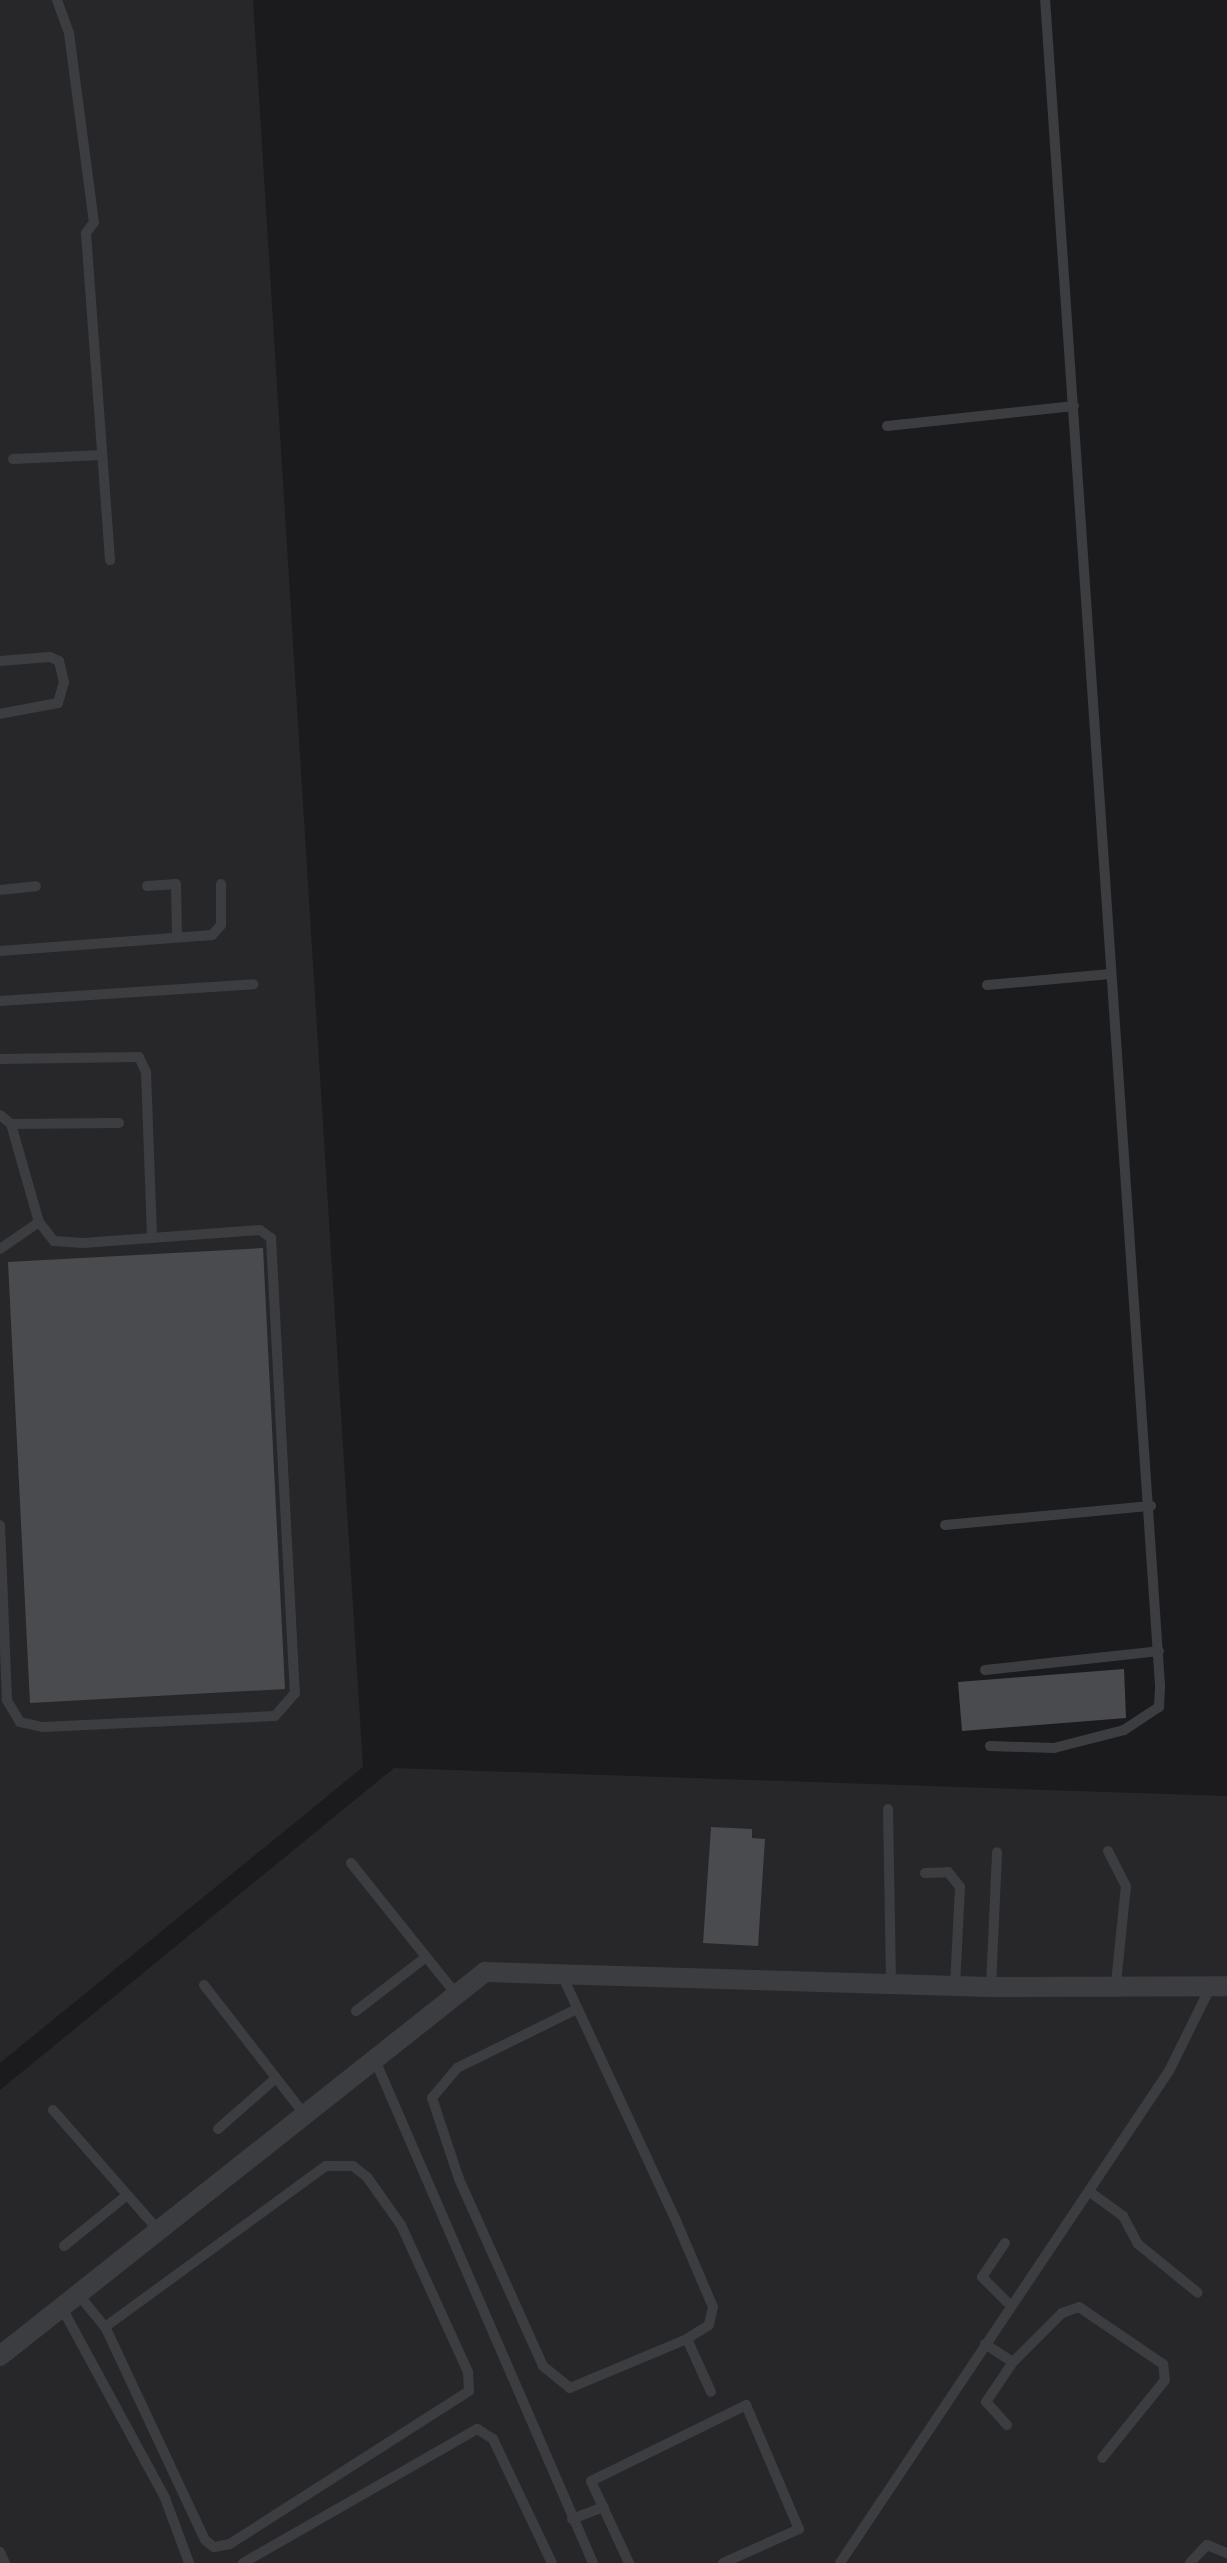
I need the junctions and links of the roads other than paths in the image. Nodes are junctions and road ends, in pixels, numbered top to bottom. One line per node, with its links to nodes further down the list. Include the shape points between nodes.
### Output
1 (57, 0): 5 (lane, via 69,33 94,222 86,233)
2 (1045, 0): 3 (lane)
3 (1074, 406): 4 (lane); 16 (lane)
4 (887, 426)
5 (102, 455): 6 (lane); 7 (lane)
6 (13, 459)
7 (110, 560)
8 (0, 661): 9 (lane, via 50,657 58,660 64,682 58,702)
9 (0, 714)
10 (221, 884): 14 (lane, via 222,924 212,935)
11 (36, 886): 13 (lane)
12 (146, 886): 14 (lane, via 176,884)
13 (0, 890)
14 (178, 937): 15 (lane)
15 (0, 951)
16 (1111, 974): 18 (lane); 27 (lane)
17 (253, 984): 19 (lane)
18 (988, 985)
19 (0, 1001)
20 (0, 1059): 25 (lane, via 139,1056 146,1072)
21 (0, 1115): 23 (lane)
22 (119, 1122): 23 (lane)
23 (11, 1124): 24 (lane)
24 (38, 1222): 25 (lane, via 54,1240); 26 (lane)
25 (152, 1238): 28 (lane, via 260,1230 271,1238 294,1693 275,1716 42,1727 20,1722 8,1700)
26 (0, 1250)
27 (1151, 1506): 29 (lane); 30 (lane)
28 (0, 1525)
29 (945, 1525)
30 (1159, 1652): 31 (lane); 32 (lane, via 1159,1706 1124,1730 1054,1748)
31 (986, 1670)
32 (990, 1746)
33 (888, 1809): 41 (lane)
34 (1108, 1851): 40 (lane, via 1126,1886)
35 (998, 1852): 45 (lane)
36 (351, 1864): 38 (lane)
37 (924, 1873): 44 (lane, via 948,1872 960,1887)
38 (426, 1957): 46 (lane); 48 (lane)
39 (560, 1971): 41 (street); 46 (street, via 485,1972); 47 (lane)
40 (1116, 1983): 43 (street); 45 (street)
41 (890, 1984): 44 (street)
42 (204, 1985): 50 (lane)
43 (1219, 1985): 54 (lane)
44 (954, 1986): 45 (street)
45 (990, 1987)
46 (457, 1994): 49 (street)
47 (577, 2009): 63 (lane, via 713,2307 709,2325); 63 (lane, via 457,2068 437,2087 434,2113 552,2379 570,2388)
48 (356, 2011)
49 (374, 2060): 52 (street); 71 (lane)
50 (276, 2078): 52 (lane); 53 (lane)
51 (53, 2110): 55 (lane)
52 (305, 2115): 56 (street)
53 (218, 2130)
54 (1090, 2192): 59 (lane, via 1123,2216 1138,2244); 61 (lane)
55 (127, 2195): 56 (lane); 58 (lane)
56 (158, 2231): 60 (street)
57 (1005, 2243): 61 (lane, via 982,2277)
58 (64, 2246)
59 (1198, 2293)
60 (70, 2301): 62 (lane); 65 (street); 75 (lane, via 165,2498)
61 (1011, 2306): 64 (lane)
62 (105, 2327): 62 (lane, via 204,2540 214,2547 230,2544 469,2391 468,2372 400,2226 353,2166 326,2166 302,2179)
63 (687, 2340): 67 (lane)
64 (985, 2344): 66 (lane); 81 (lane)
65 (0, 2356)
66 (1013, 2362): 68 (lane, via 986,2402); 69 (lane, via 1062,2312 1078,2307 1163,2364 1165,2380)
67 (711, 2392)
68 (1006, 2425)
69 (1102, 2458)
70 (604, 2507): 71 (lane); 79 (lane); 80 (lane, via 591,2480 746,2405 799,2528)
71 (572, 2519): 78 (lane)
72 (0, 2552): 74 (lane)
73 (1227, 2553): 82 (lane, via 1207,2544)
74 (5, 2563)
75 (189, 2563)
76 (243, 2563): 77 (lane, via 477,2429 494,2439)
77 (552, 2563)
78 (592, 2563)
79 (629, 2563)
80 (723, 2563)
81 (840, 2563)
82 (1190, 2563)

